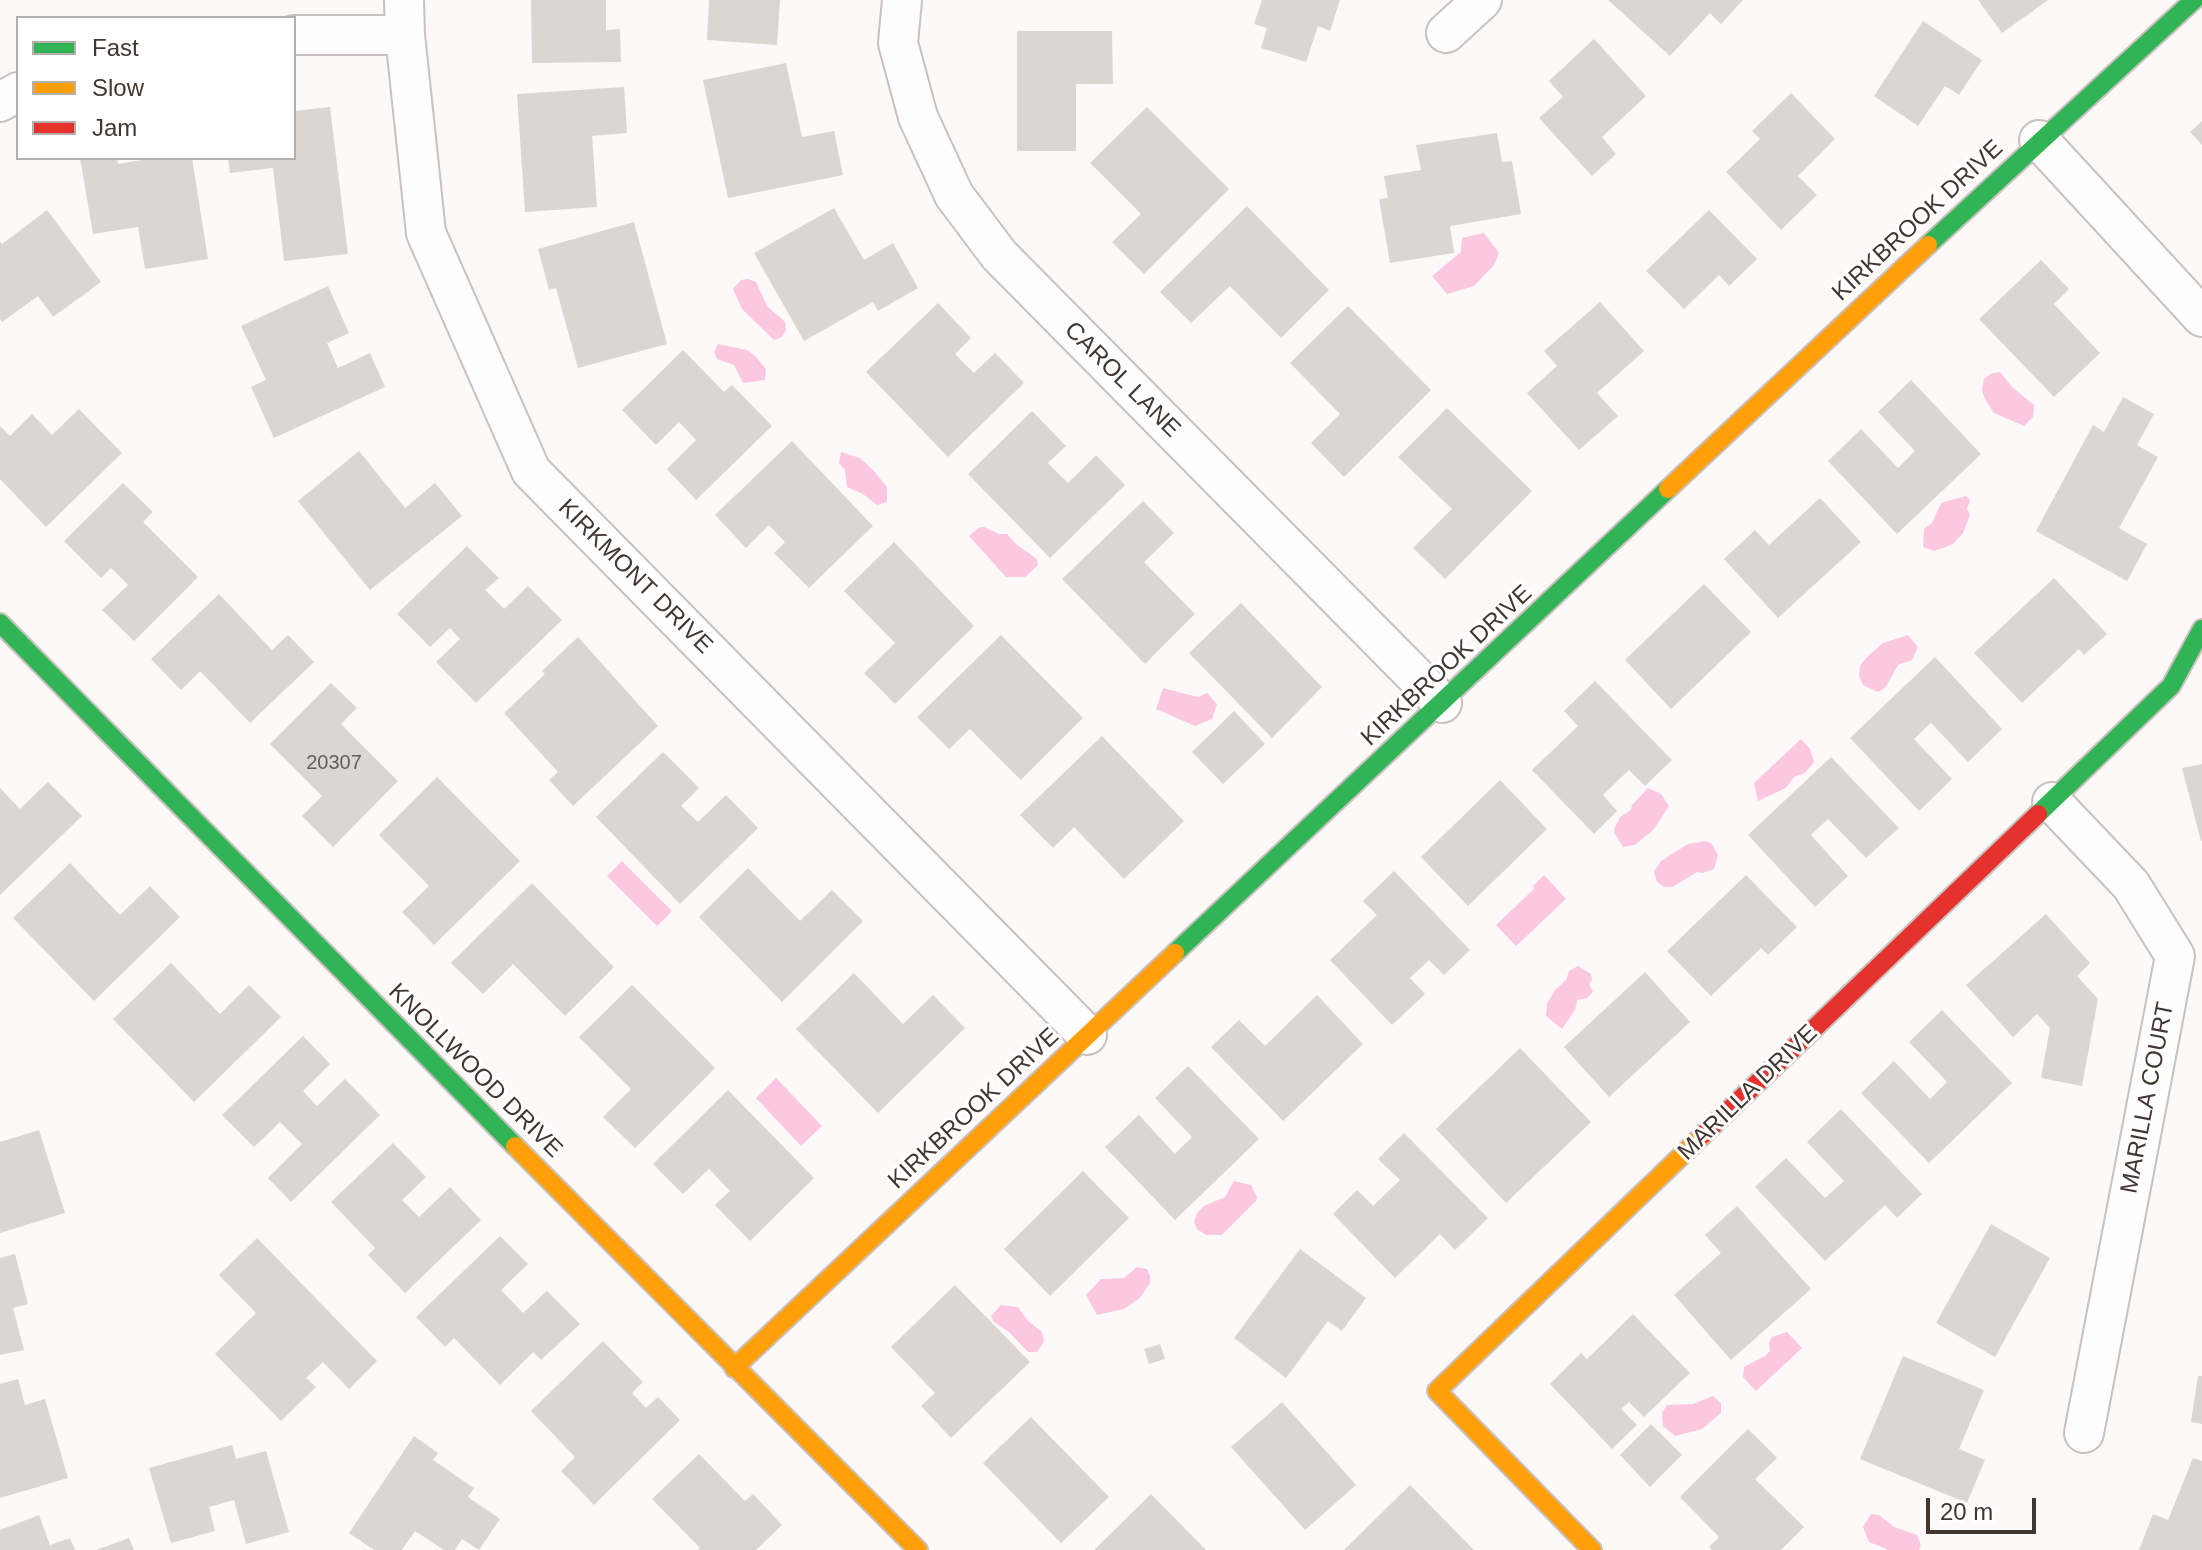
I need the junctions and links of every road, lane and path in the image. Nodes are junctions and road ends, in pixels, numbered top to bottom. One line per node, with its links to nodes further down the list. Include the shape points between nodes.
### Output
1 (902, 0): 11 (street, CAROL LANE, via 898,43 918,117 954,195 999,255)
2 (1482, 0): 5 (street)
3 (2194, 0): 7 (street, KIRKBROOK DRIVE)
4 (404, 18): 6 (street); 13 (street, KIRKMONT DRIVE, via 426,233 531,471)
5 (1446, 33)
6 (296, 35)
7 (2039, 140): 8 (street); 11 (street, KIRKBROOK DRIVE)
8 (2202, 317)
9 (0, 623): 14 (street, KNOLLWOOD DRIVE)
10 (2202, 629): 12 (street, MARILLA DRIVE, via 2171,686)
11 (1442, 703): 13 (street, KIRKBROOK DRIVE)
12 (2052, 802): 15 (street, MARILLA COURT, via 2131,885 2175,956); 17 (street, MARILLA DRIVE, via 1437,1391)
13 (1087, 1035): 14 (street, KIRKBROOK DRIVE)
14 (734, 1368): 16 (street, KNOLLWOOD DRIVE)
15 (2084, 1433)
16 (918, 1550)
17 (1592, 1550)

